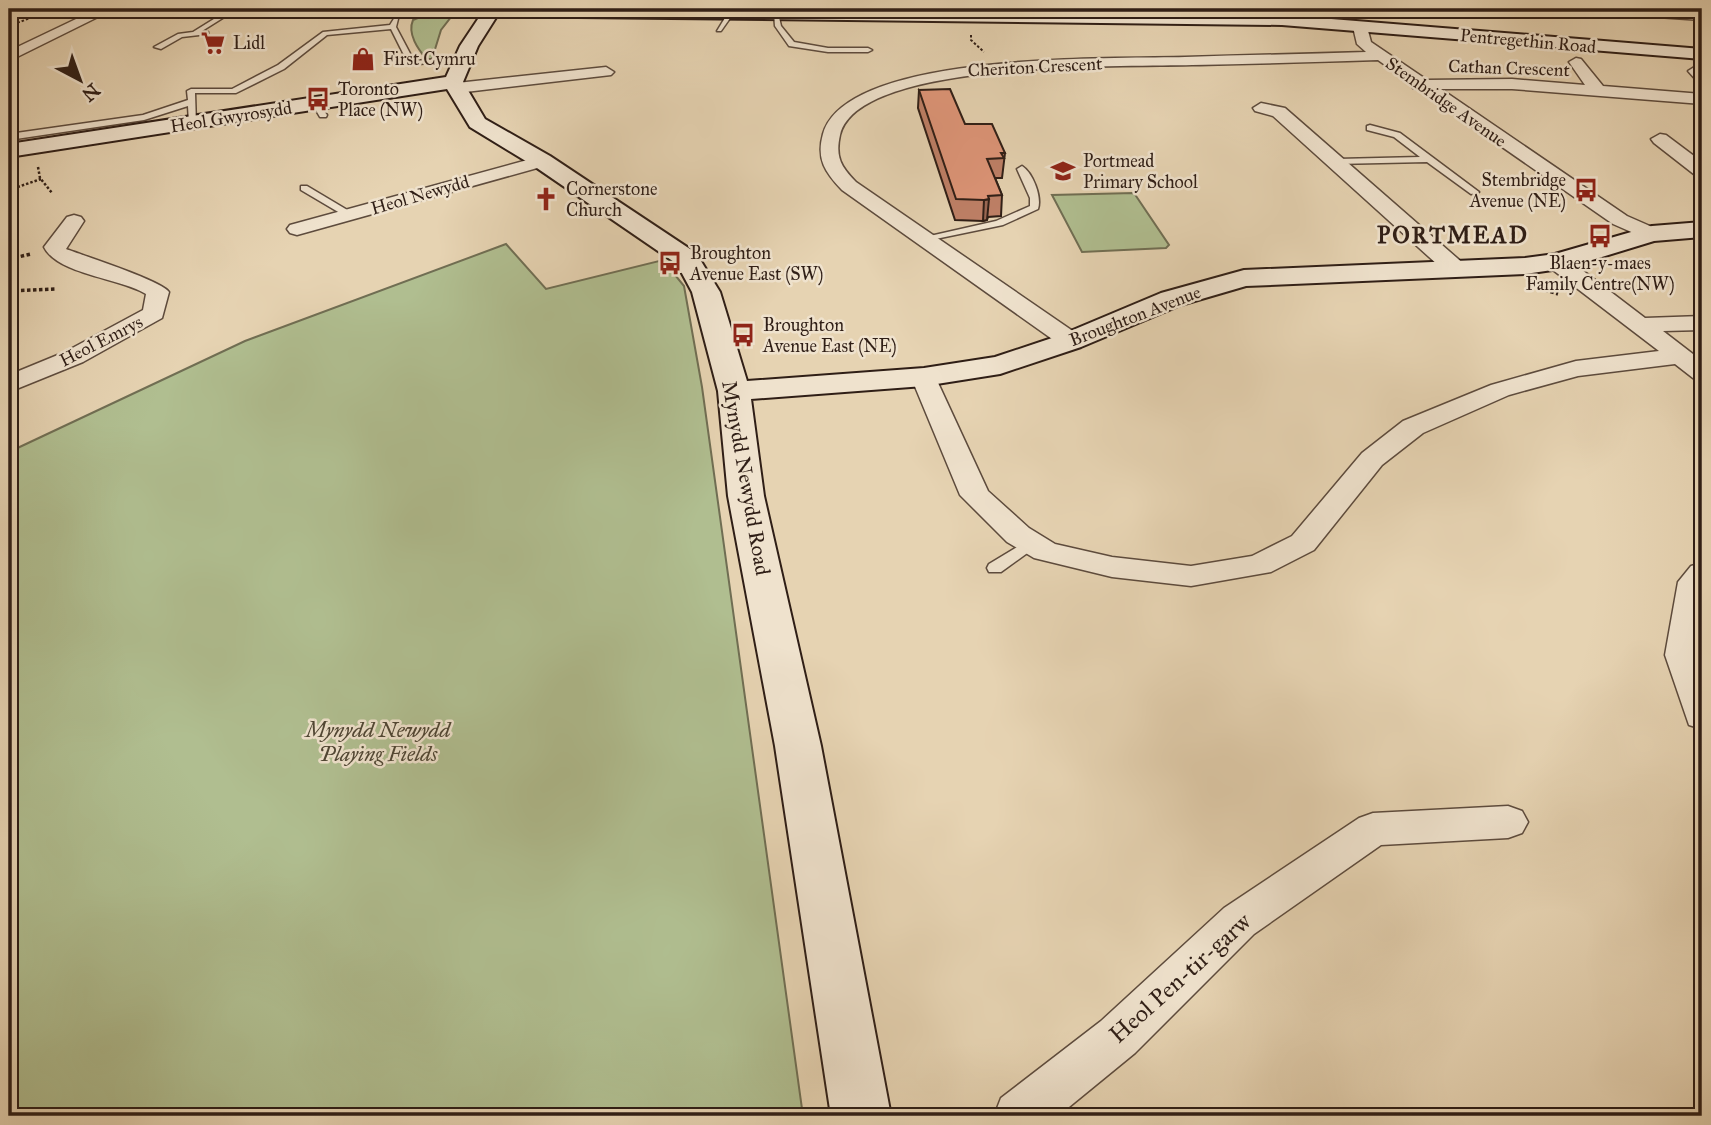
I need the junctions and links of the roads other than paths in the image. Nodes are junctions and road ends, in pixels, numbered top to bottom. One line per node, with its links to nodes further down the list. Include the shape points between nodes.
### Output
1 (107, 9): 23 (street)
2 (234, 9): 13 (lane)
3 (304, 9): 5 (street, Pentregethin Road)
4 (1597, 9): 12 (street)
5 (397, 10): 6 (street, Pentregethin Road); 15 (lane)
6 (492, 10): 7 (street, Pentregethin Road); 24 (street)
7 (566, 10): 9 (street, Pentregethin Road)
8 (891, 12): 10 (street, Pentregethin Road); 11 (street, Pentregethin Road)
9 (730, 14): 10 (street, Pentregethin Road); 17 (lane)
10 (776, 14): 21 (lane, via 778,26 792,44)
11 (1143, 14): 16 (street, Pentregethin Road)
12 (1702, 16)
13 (209, 23): 14 (lane); 18 (lane)
14 (219, 24)
15 (393, 27): 24 (lane, via 412,63); 33 (lane, via 326,33 281,67 233,91 191,91)
16 (1360, 27): 22 (street, Stembridge Avenue, via 1364,44); 26 (street, Pentregethin Road)
17 (719, 30)
18 (196, 32): 19 (lane); 20 (lane)
19 (206, 33)
20 (158, 47)
21 (868, 50)
22 (1381, 56): 29 (street, Stembridge Avenue); 50 (street, Cheriton Crescent, via 999,66 905,83 876,95 840,119 828,135 830,164 849,186)
23 (9, 57)
24 (464, 59): 28 (street)
25 (1576, 62): 30 (street, Cathan Crescent)
26 (1700, 67)
27 (606, 72): 28 (street)
28 (455, 85): 33 (street, Heol Gwyrosydd, via 318,110); 39 (street, Mynydd Newydd Road, via 478,124)
29 (1419, 85): 30 (street, Cathan Crescent); 49 (street, Stembridge Avenue, via 1620,220)
30 (1598, 91): 31 (street, Cathan Crescent)
31 (1702, 99)
32 (1276, 108): 40 (street)
33 (192, 112): 35 (lane); 37 (street, Heol Gwyrosydd)
34 (1370, 128): 38 (lane, via 1397,135)
35 (9, 137)
36 (1660, 139): 41 (street)
37 (9, 151)
38 (1431, 159): 40 (lane); 44 (lane)
39 (542, 161): 45 (street, Heol Newydd); 59 (street, Mynydd Newydd Road, via 687,259 706,292)
40 (1338, 162): 52 (street)
41 (1699, 167)
42 (1022, 169): 50 (lane, via 1035,198 1031,211)
43 (304, 188): 45 (lane)
44 (1474, 192)
45 (349, 214): 47 (street, Heol Newydd)
46 (74, 221): 58 (street, Heol Emrys, via 55,247 58,253 147,285 158,292 154,313 74,357)
47 (298, 229)
48 (1702, 230): 49 (street, Broughton Avenue)
49 (1651, 234): 51 (street, Broughton Avenue)
50 (925, 240): 55 (street, Cheriton Crescent)
51 (1558, 261): 52 (street, Broughton Avenue); 54 (street)
52 (1457, 270): 55 (street, Broughton Avenue, via 1244,278 1171,299)
53 (1702, 323): 54 (street)
54 (1642, 325): 56 (street)
55 (1071, 341): 57 (street, Broughton Avenue, via 1000,365)
56 (1692, 365): 60 (street, via 1576,369 1500,390 1413,427 1372,459 1303,543 1260,565 1191,576 1112,568 1045,551)
57 (924, 377): 59 (street, Broughton Avenue); 60 (street, via 975,495)
58 (9, 384)
59 (734, 391): 65 (street, Mynydd Newydd Road, via 746,496 798,746)
60 (1032, 543): 61 (lane)
61 (995, 568)
62 (1702, 573): 63 (street, via 1693,582 1682,654)
63 (1702, 716)
64 (1508, 822): 66 (street, Heol Pen-tir-garw, via 1373,829 1239,921 1118,1037)
65 (861, 1116)
66 (1019, 1116)

